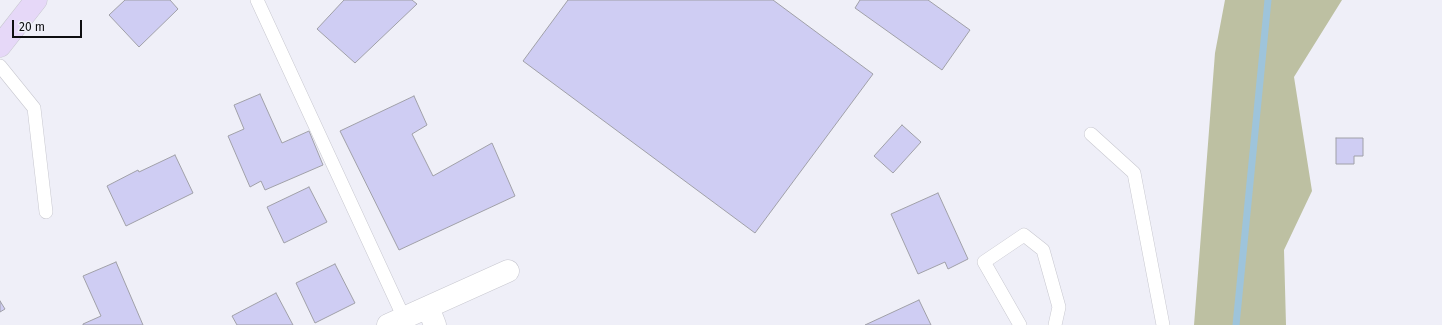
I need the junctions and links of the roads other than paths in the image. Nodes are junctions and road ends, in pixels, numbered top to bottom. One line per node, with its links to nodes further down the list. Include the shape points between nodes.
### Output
1 (36, 0): 3 (street)
2 (257, 0): 9 (lane)
3 (0, 46)
4 (0, 66): 6 (lane, via 34,108)
5 (1091, 134): 12 (lane, via 1134,173)
6 (46, 212)
7 (508, 271): 8 (street)
8 (432, 316): 9 (street)
9 (396, 321)
10 (1020, 325): 11 (lane, via 984,262 1024,235 1043,250 1059,308)
11 (1055, 325)
12 (1163, 325)

